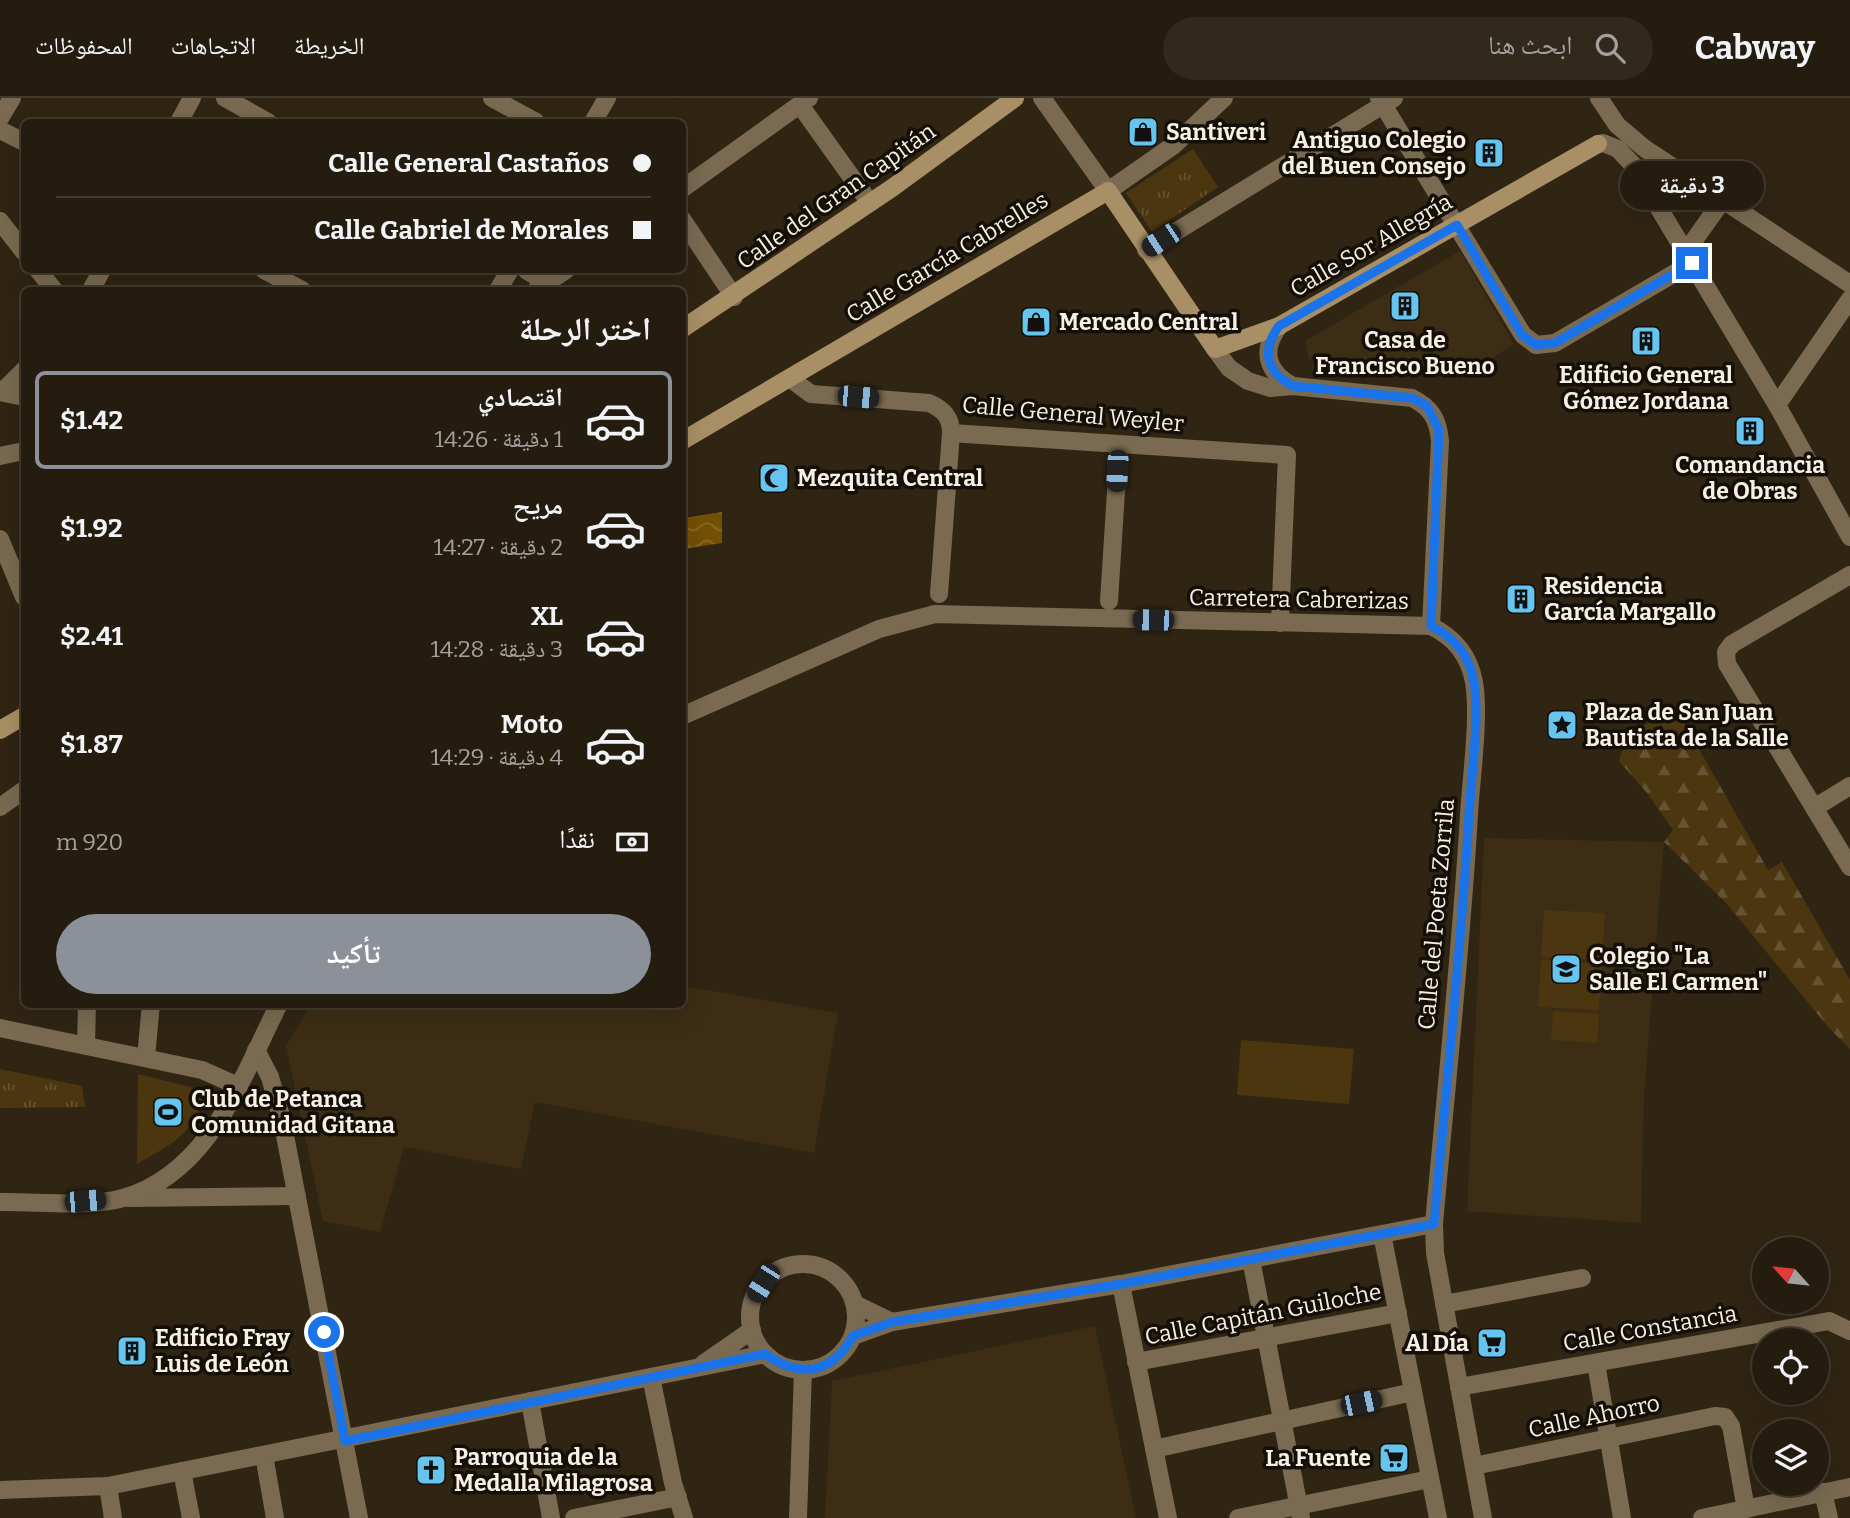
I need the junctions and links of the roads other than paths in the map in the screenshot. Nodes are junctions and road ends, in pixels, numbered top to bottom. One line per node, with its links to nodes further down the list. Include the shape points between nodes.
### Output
1 (12, 98): 12 (street)
2 (192, 98): 13 (street)
3 (225, 98): 14 (street)
4 (492, 98): 15 (street)
5 (607, 98): 16 (street)
6 (1015, 98): 23 (main road, Calle del Gran Capitán)
7 (1042, 98): 21 (street)
8 (1224, 98): 21 (street, Calle García Cabrelles, via 1174,145)
9 (1385, 100): 26 (street); 28 (street)
10 (804, 101): 20 (street); 23 (street)
11 (1603, 105): 22 (street, via 1644,148)
12 (0, 118)
13 (181, 119)
14 (263, 119)
15 (530, 119)
16 (595, 119)
17 (0, 130): 18 (street)
18 (21, 140)
19 (1598, 144): 26 (main road, Calle Sor Allegría); 29 (street, via 1610,145 1625,155)
20 (686, 186)
21 (1108, 191): 28 (main road); 44 (main road, Calle García Cabrelles)
22 (1722, 201): 29 (street); 34 (street)
23 (870, 203): 38 (main road, Calle del Gran Capitán)
24 (0, 221): 27 (street)
25 (686, 225): 38 (street)
26 (1457, 225): 29 (street, via 1522,335 1536,345 1555,343); 40 (main road, Calle Sor Allegría)
27 (21, 248)
28 (1146, 250): 42 (main road)
29 (1688, 258): 48 (street)
30 (40, 273): 36 (street)
31 (270, 273): 37 (street)
32 (529, 273): 35 (street)
33 (562, 273): 35 (street)
34 (1850, 284)
35 (542, 286)
36 (52, 287)
37 (296, 287)
38 (734, 297): 41 (main road, Calle del Gran Capitán)
39 (1850, 299): 48 (street)
40 (1279, 326): 42 (main road, Calle Sor Allegría); 45 (street, Calle Sor Allegría, via 1270,338 1270,368)
41 (686, 327)
42 (1215, 349): 45 (street, via 1229,368 1248,382 1270,388)
43 (21, 373): 46 (street)
44 (791, 379): 49 (street, Calle General Weyler, via 811,394 929,403 948,417); 50 (main road, Calle García Cabrelles)
45 (1293, 386): 61 (street, via 1412,398 1427,406 1437,422 1440,441)
46 (1, 392): 47 (street)
47 (21, 396)
48 (1777, 405): 54 (street)
49 (951, 433): 51 (street, Calle General Weyler); 58 (street)
50 (686, 439)
51 (1119, 445): 59 (street); 60 (street, Calle General Weyler, via 1287,455)
52 (21, 452): 53 (street)
53 (0, 456)
54 (1850, 537)
55 (0, 539): 57 (street)
56 (1850, 575): 68 (street, via 1732,644 1726,652 1727,664)
57 (21, 590)
58 (939, 594)
59 (1109, 601)
60 (1280, 622): 61 (street, Carretera Cabrerizas); 62 (street, Carretera Cabrerizas, via 919,617 879,629)
61 (1431, 626): 81 (street, Calle del Poeta Zorrila, via 1449,635 1465,655 1474,684 1467,850)
62 (686, 714)
63 (21, 718): 64 (main road)
64 (0, 730)
65 (1850, 786): 68 (street)
66 (21, 792): 67 (street)
67 (0, 807)
68 (1814, 808): 69 (street)
69 (1850, 867)
70 (87, 1008): 74 (street)
71 (151, 1008): 76 (street)
72 (277, 1008): 75 (street)
73 (0, 1028): 74 (street)
74 (86, 1045): 76 (street)
75 (256, 1050): 77 (street); 78 (street, via 277,1097)
76 (146, 1057): 77 (street, via 201,1070)
77 (238, 1086): 79 (street, via 218,1123 190,1157 155,1183)
78 (297, 1196): 79 (street); 105 (street)
79 (122, 1198): 80 (street)
80 (0, 1202)
81 (1434, 1224): 82 (street); 87 (street, Calle del Poeta Zorrila)
82 (1382, 1234): 83 (street); 88 (street)
83 (1251, 1259): 85 (street); 93 (street)
84 (1582, 1278): 87 (street)
85 (1121, 1284): 89 (street); 95 (street)
86 (855, 1304): 89 (street); 90 (street, via 837,1276 815,1266 790,1266 769,1278 754,1297); 92 (street)
87 (1444, 1304): 100 (street, Calle del Poeta Zorrila)
88 (1398, 1313): 93 (street, Calle Capitán Guiloche); 101 (street)
89 (892, 1322): 92 (street)
90 (752, 1330): 94 (street); 97 (street)
91 (1849, 1330): 96 (street, Calle Constancia, via 1829,1321)
92 (853, 1336): 98 (street, via 833,1361)
93 (1266, 1337): 95 (street, Calle Capitán Guiloche); 103 (street)
94 (765, 1354): 97 (street); 98 (street, via 782,1366)
95 (1136, 1362): 106 (street)
96 (1596, 1363): 100 (street, Calle Constancia); 104 (street)
97 (699, 1367): 99 (street)
98 (803, 1370): 127 (street)
99 (651, 1377): 102 (street); 117 (street)
100 (1459, 1387): 108 (street, Calle del Poeta Zorrila)
101 (1413, 1392): 103 (street); 110 (street)
102 (530, 1401): 105 (street); 124 (street)
103 (1282, 1421): 106 (street); 119 (street)
104 (1608, 1438): 108 (street, Calle Ahorro); 118 (street, Calle Ahorro, via 1725,1417 1731,1426); 132 (street)
105 (345, 1441): 107 (street); 123 (street)
106 (1154, 1449): 128 (street)
107 (264, 1455): 109 (street); 122 (street)
108 (1474, 1466): 131 (street, Calle del Poeta Zorrila)
109 (182, 1471): 111 (street); 121 (street)
110 (1430, 1479): 119 (street); 130 (street)
111 (108, 1486): 113 (street); 120 (street)
112 (1850, 1487): 114 (street)
113 (0, 1490)
114 (1829, 1491)
115 (1805, 1496): 118 (street)
116 (1824, 1496): 134 (street)
117 (678, 1497): 125 (street); 126 (street)
118 (1746, 1509): 133 (street)
119 (1300, 1512): 129 (street)
120 (113, 1518)
121 (191, 1518)
122 (275, 1518)
123 (359, 1518)
124 (551, 1518)
125 (574, 1518)
126 (684, 1518)
127 (798, 1518)
128 (1168, 1518)
129 (1238, 1518)
130 (1438, 1518)
131 (1483, 1518)
132 (1622, 1518)
133 (1702, 1518)
134 (1829, 1518)

